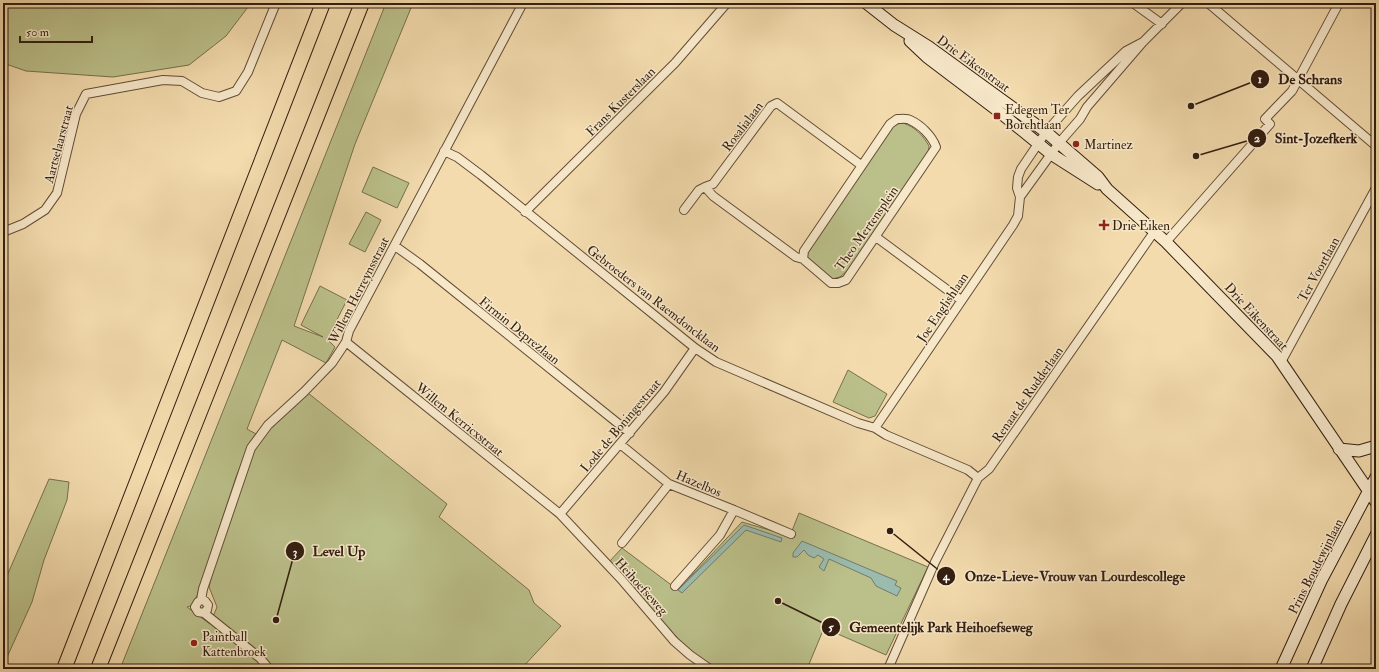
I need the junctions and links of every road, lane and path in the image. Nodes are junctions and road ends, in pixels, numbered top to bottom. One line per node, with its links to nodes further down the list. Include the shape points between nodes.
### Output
1 (276, 3): 28 (street, Aartselaarstraat, via 248,72 236,91 219,97 202,93 182,81 163,80 86,94 76,114 57,193 45,210 23,224)
2 (323, 3): 56 (highway)
3 (362, 3): 57 (highway)
4 (523, 3): 19 (street, Willem Herreynsstraat)
5 (726, 3): 27 (street, Frans Kusterslaan, via 675,63)
6 (866, 3): 12 (street, Drie Eikenstraat)
7 (1133, 3): 11 (street)
8 (1182, 3): 11 (street)
9 (1208, 3): 14 (street)
10 (1339, 3): 14 (street)
11 (1162, 24): 13 (street)
12 (894, 25): 15 (street, Drie Eikenstraat, via 929,47); 17 (street, Drie Eikenstraat, via 927,57)
13 (1143, 42): 15 (street, Joe Englishlaan, via 1126,50 1078,96); 16 (street, Joe Englishlaan)
14 (1298, 80): 18 (street); 31 (street, via 1292,91 1265,119 1270,124)
15 (1046, 132): 16 (street, Drie Eikenstraat); 17 (street, Joe Englishlaan)
16 (1059, 143): 20 (street, Joe Englishlaan); 24 (street, Drie Eikenstraat, via 1098,177)
17 (1038, 144): 20 (street, Drie Eikenstraat); 25 (street, Joe Englishlaan, via 1018,177 1017,188)
18 (1376, 146)
19 (444, 151): 27 (street, Gebroeders van Raemdoncklaan, via 457,157); 32 (street, Willem Herreynsstraat)
20 (1051, 154): 24 (street, Drie Eikenstraat); 25 (street, Joe Englishlaan)
21 (861, 165): 22 (street, Rosalialaan, via 777,104 771,106 713,184); 30 (street, Theo Mertensplein, via 890,124 897,119 909,119 920,126 933,138 936,147); 33 (street, Theo Mertensplein, via 804,251)
22 (705, 187): 26 (street, Rosalialaan, via 699,190); 33 (street, via 713,196 796,257)
23 (1376, 188): 37 (street, Ter Voortlaan)
24 (1107, 189): 29 (street, Drie Eikenstraat)
25 (1020, 197): 34 (street, Joe Englishlaan, via 1018,216 1014,225)
26 (684, 210)
27 (525, 212): 36 (street, Gebroeders van Raemdoncklaan)
28 (3, 232)
29 (1154, 232): 31 (street, Drie Eikenstraat); 44 (street, Renaat de Rudderlaan, via 989,469)
30 (876, 237): 33 (street, Theo Mertensplein, via 846,280 838,283 831,283); 34 (street)
31 (1166, 242): 37 (street, Drie Eikenstraat, via 1264,341)
32 (395, 246): 35 (street, Willem Herreynsstraat, via 349,331); 39 (street, Firmin Deprezlaan)
33 (803, 259)
34 (961, 300): 38 (street, Joe Englishlaan)
35 (346, 342): 49 (street, Willem Kerricxstraat); 58 (street, Willem Herreynsstraat, via 332,363 268,425 251,448 201,600 195,607 198,612 204,613 260,658)
36 (695, 348): 38 (street, Gebroeders van Raemdoncklaan, via 716,362); 39 (street, Lode de Boningestraat, via 664,392 637,421)
37 (1281, 362): 42 (street, Drie Eikenstraat)
38 (875, 428): 44 (street, Gebroeders van Raemdoncklaan, via 968,470)
39 (630, 433): 40 (street, Lode de Boningestraat)
40 (620, 444): 45 (street, Hazelbos); 49 (street, Lode de Boningestraat)
41 (1376, 446): 42 (street, via 1359,451)
42 (1339, 449): 46 (street, Drie Eikenstraat)
43 (1376, 476): 46 (street, Prins Boudewijnlaan)
44 (978, 478): 60 (street, Renaat de Rudderlaan, via 929,575)
45 (669, 484): 48 (street, Hazelbos); 52 (street)
46 (1369, 491): 47 (street, Drie Eikenstraat); 61 (street, Prins Boudewijnlaan, via 1321,581)
47 (1376, 502)
48 (734, 510): 50 (street, Hazelbos); 55 (street, Hazelbos, via 720,535)
49 (560, 514): 59 (street, Heihoefseweg, via 674,641)
50 (791, 534)
51 (1376, 535): 54 (street)
52 (622, 544)
53 (1376, 557): 54 (street)
54 (1363, 560): 62 (street)
55 (675, 586)
56 (64, 669)
57 (98, 669)
58 (269, 669)
59 (710, 669)
60 (888, 669)
61 (1281, 669)
62 (1312, 669)

